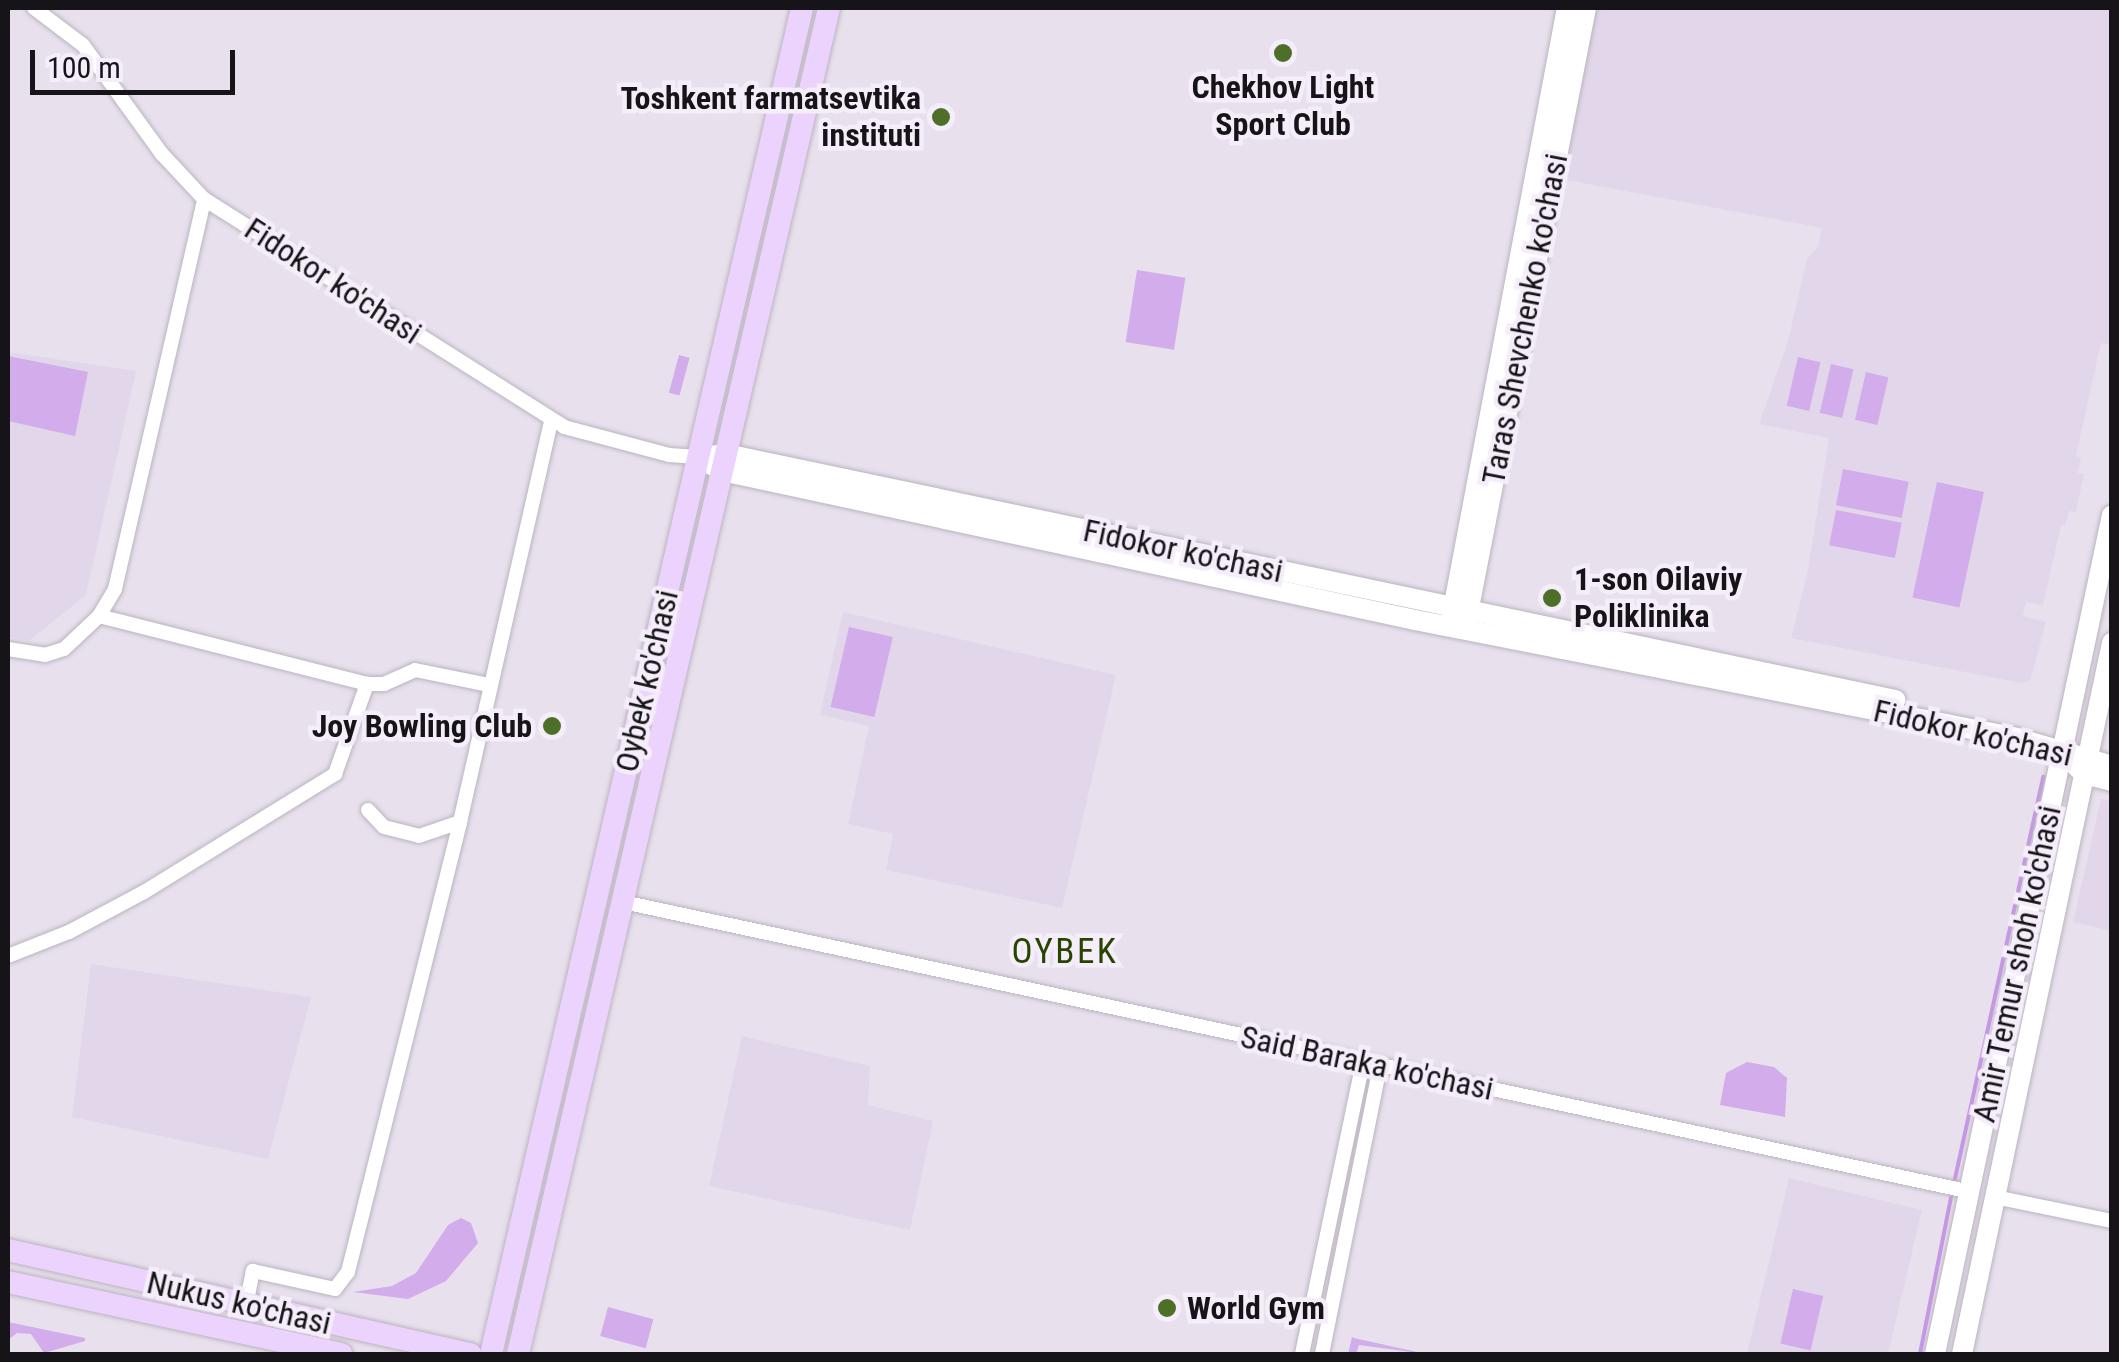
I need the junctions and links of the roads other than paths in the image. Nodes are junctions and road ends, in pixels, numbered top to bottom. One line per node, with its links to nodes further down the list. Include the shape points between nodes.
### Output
1 (34, 8): 6 (street, Fidokor ko'chasi, via 83,45 162,154)
2 (802, 8): 8 (main road, Oybek ko'chasi)
3 (829, 8): 9 (main road, Oybek ko'chasi)
4 (1567, 8): 12 (main road, Taras Shevchenko ko'chasi)
5 (1586, 8): 12 (main road, Taras Shevchenko ko'chasi)
6 (204, 199): 7 (street, Fidokor ko'chasi); 11 (street, via 124,562)
7 (551, 420): 8 (street, Fidokor ko'chasi, via 670,456); 16 (street)
8 (698, 458): 9 (main road, Fidokor ko'chasi); 35 (main road, Oybek ko'chasi)
9 (724, 462): 12 (main road, Fidokor ko'chasi); 23 (main road, Oybek ko'chasi)
10 (2112, 515): 17 (main road, Amir Temur shoh ko'chasi)
11 (99, 616): 14 (street, via 55,653); 15 (street)
12 (1459, 618): 17 (main road, Fidokor ko'chasi)
13 (2112, 643): 19 (main road, Amir Temur shoh ko'chasi)
14 (8, 650)
15 (367, 684): 16 (street, via 415,670); 24 (street, via 335,774 144,892)
16 (489, 685): 22 (street)
17 (2063, 744): 19 (main road, Fidokor ko'chasi); 27 (main road, Amir Temur shoh ko'chasi)
18 (2112, 766): 19 (main road)
19 (2085, 767): 20 (main road); 28 (main road, Amir Temur shoh ko'chasi)
20 (2112, 781)
21 (368, 810): 22 (street, via 384,827 419,836)
22 (460, 822): 32 (street, via 348,1272 335,1289 253,1271)
23 (623, 902): 25 (street, Said Baraka ko'chasi); 36 (main road, Oybek ko'chasi)
24 (8, 956)
25 (1363, 1062): 26 (street, Said Baraka ko'chasi); 37 (street)
26 (1380, 1066): 27 (street, Said Baraka ko'chasi); 38 (street)
27 (1970, 1192): 28 (main road, Said Baraka ko'chasi); 39 (main road, Amir Temur shoh ko'chasi)
28 (1994, 1197): 29 (street, Said Baraka ko'chasi); 40 (main road, Amir Temur shoh ko'chasi)
29 (2112, 1222)
30 (8, 1250): 32 (main road, Nukus ko'chasi)
31 (8, 1282): 33 (main road, Nukus ko'chasi)
32 (246, 1306): 34 (main road, Nukus ko'chasi)
33 (341, 1354)
34 (470, 1354)
35 (491, 1354)
36 (518, 1354)
37 (1302, 1354)
38 (1322, 1354)
39 (1935, 1354)
40 (1962, 1354)

